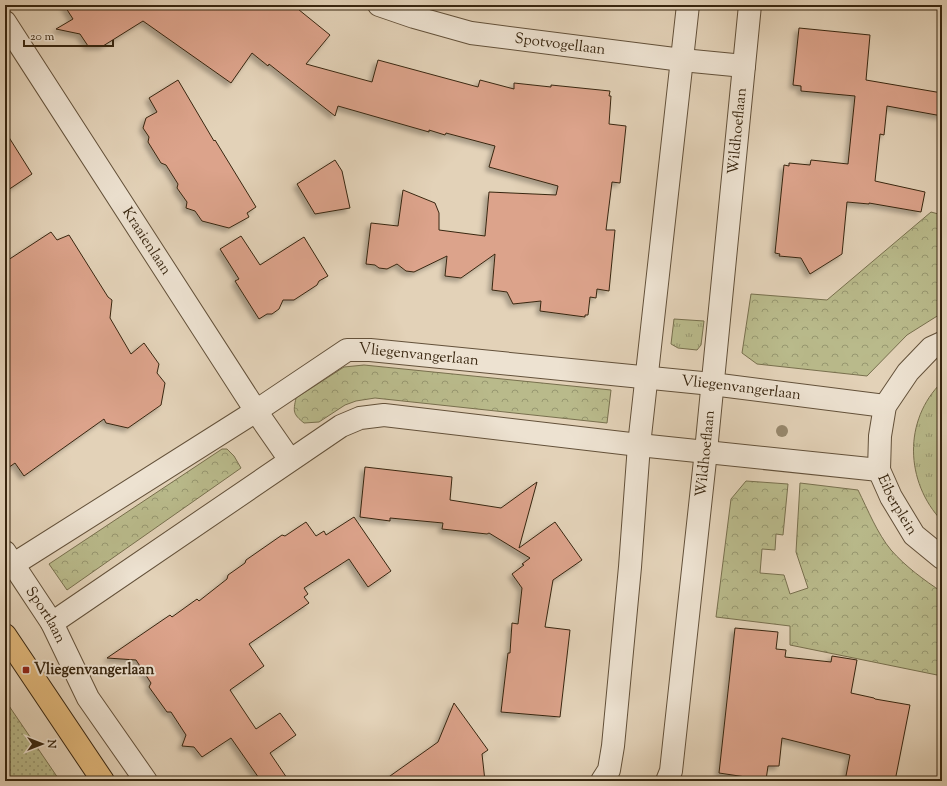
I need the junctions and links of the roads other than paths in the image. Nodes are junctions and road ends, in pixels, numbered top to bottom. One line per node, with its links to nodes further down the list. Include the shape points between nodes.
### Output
1 (379, 5): 5 (street, Spotvogellaan, via 470,33)
2 (688, 5): 5 (street)
3 (750, 5): 6 (street, Wildhoeflaan)
4 (5, 22): 11 (street, Kraaienlaan)
5 (682, 60): 6 (street, Spotvogellaan); 8 (street)
6 (744, 66): 9 (street, Wildhoeflaan)
7 (942, 343): 10 (street, Eiberplein, via 931,348 908,372)
8 (647, 377): 9 (street, Vliegenvangerlaan); 11 (street, Vliegenvangerlaan, via 370,350 347,350); 12 (street)
9 (712, 384): 10 (street, Vliegenvangerlaan); 13 (street, Wildhoeflaan)
10 (885, 406): 15 (street, Eiberplein, via 880,436)
11 (256, 411): 14 (street, Kraaienlaan); 16 (street, Vliegenvangerlaan)
12 (639, 445): 13 (street); 14 (street, via 384,415 360,418 341,426); 20 (street)
13 (706, 451): 15 (street); 23 (street, Wildhoeflaan, via 671,771)
14 (290, 460): 18 (street)
15 (879, 470): 17 (street, Eiberplein, via 891,497 914,535)
16 (10, 558): 18 (street, Sportlaan)
17 (942, 558)
18 (52, 622): 22 (street, Sportlaan, via 88,698)
19 (5, 635): 21 (main road)
20 (612, 777)
21 (103, 781)
22 (146, 781)
23 (667, 781)

